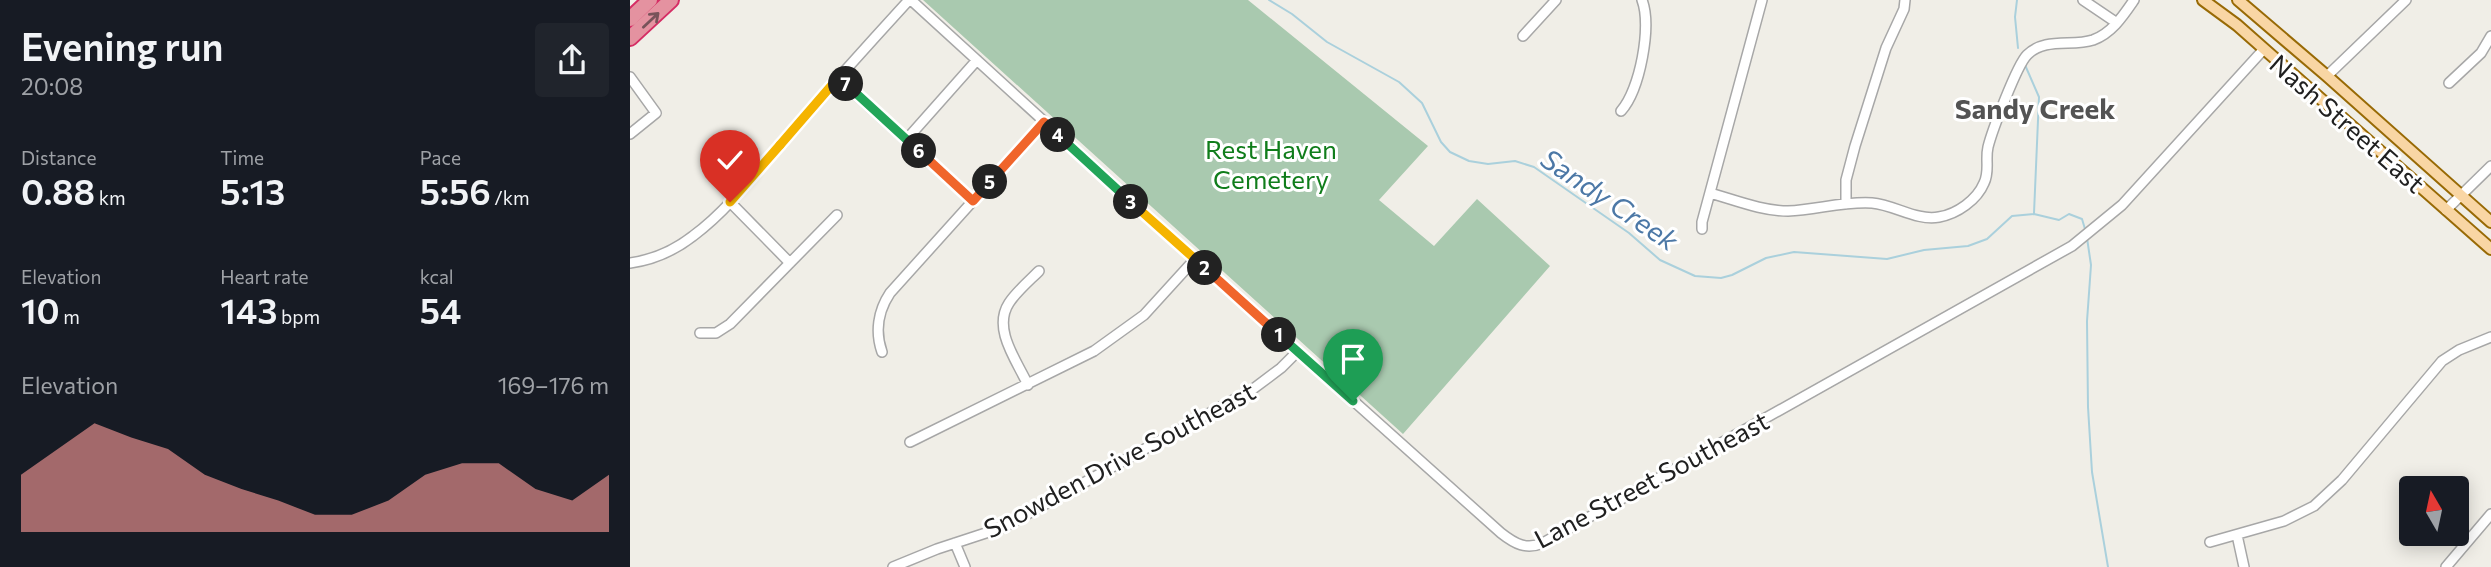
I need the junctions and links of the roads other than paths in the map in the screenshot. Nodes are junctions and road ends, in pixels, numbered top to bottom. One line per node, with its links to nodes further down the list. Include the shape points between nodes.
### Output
1 (650, 0): 13 (highway)
2 (671, 0): 17 (highway, one-way to 2)
3 (910, 0): 19 (street, Lane Street Southeast); 22 (street)
4 (1556, 0): 15 (street)
5 (1642, 0): 24 (street, via 1646,33 1634,90)
6 (1762, 0): 29 (street)
7 (1905, 0): 33 (street, via 1855,146 1846,180)
8 (2083, 0): 14 (street)
9 (2134, 0): 14 (street)
10 (2203, 0): 18 (main road, Nash Street East)
11 (2238, 0): 20 (main road, Nash Street East)
12 (2406, 0): 20 (street)
13 (630, 19)
14 (2117, 23): 33 (street, via 2093,40 2044,45 2026,56 1989,144 1985,182 1963,207 1926,218 1884,205)
15 (1523, 36)
16 (2491, 36): 23 (street, via 2481,53)
17 (630, 38)
18 (2264, 49): 34 (main road, Nash Street East); 46 (street, Lane Street Southeast, via 2122,205 2088,235 1543,543 1529,547 1511,541)
19 (977, 60): 25 (street, Lane Street Southeast); 27 (street)
20 (2327, 76): 30 (main road, Nash Street East)
21 (630, 77): 26 (street, via 656,113)
22 (838, 78): 27 (street); 32 (street)
23 (2449, 83)
24 (1621, 111)
25 (1044, 122): 31 (street); 39 (street, Lane Street Southeast)
26 (630, 134)
27 (906, 140): 31 (street)
28 (2491, 166): 30 (street)
29 (1710, 193): 33 (street, via 1784,211); 37 (street)
30 (2460, 194): 34 (street); 36 (main road, Nash Street East)
31 (973, 201): 45 (street, via 887,298 878,324)
32 (730, 202): 40 (street, via 680,246); 41 (street)
33 (1846, 204)
34 (2446, 209): 38 (main road, Nash Street East)
35 (836, 215): 41 (street)
36 (2491, 222)
37 (1702, 229)
38 (2491, 249)
39 (1195, 260): 46 (street, Lane Street Southeast); 47 (street, via 1133,324 1094,351)
40 (630, 263)
41 (790, 263): 43 (street, via 730,324 716,333)
42 (1039, 271): 47 (street, via 1008,304 1003,319 1004,335)
43 (700, 333)
44 (2491, 337): 50 (street, via 2442,361 2342,480 2314,506 2295,517)
45 (882, 352)
46 (1297, 352): 52 (street, Snowden Drive Southeast, via 1253,389 1004,527)
47 (1028, 385): 48 (street)
48 (910, 442)
49 (2491, 514): 56 (street)
50 (2237, 535): 51 (street); 55 (street)
51 (2210, 542)
52 (955, 543): 53 (street, Snowden Drive Southeast); 54 (street)
53 (893, 567)
54 (965, 567)
55 (2245, 567)
56 (2446, 567)

